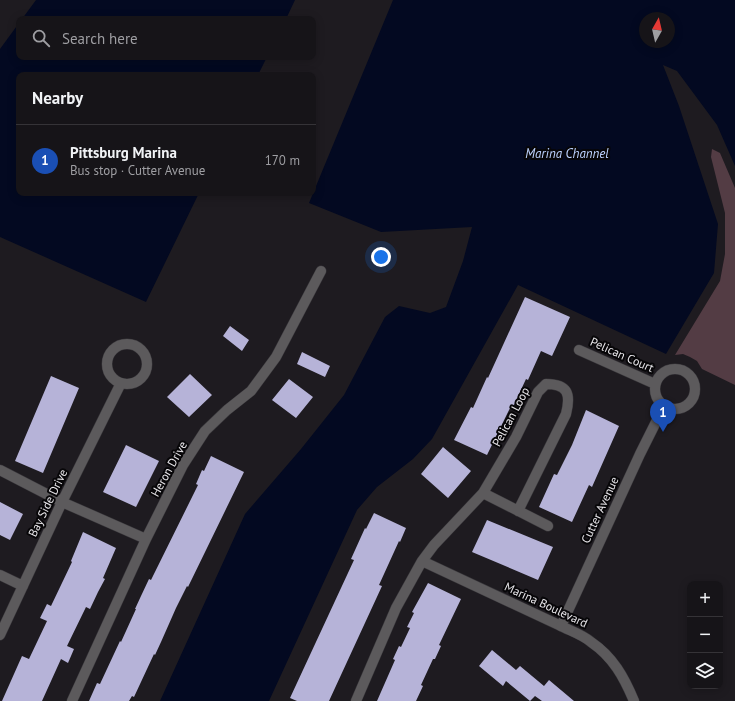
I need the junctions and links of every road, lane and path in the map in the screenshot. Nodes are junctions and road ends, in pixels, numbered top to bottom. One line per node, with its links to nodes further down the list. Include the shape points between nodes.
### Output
1 (321, 271): 11 (street, Heron Drive, via 276,357 251,391 206,431 183,465)
2 (579, 350): 4 (street, Pelican Court)
3 (121, 383): 3 (street, via 133,383 141,379 146,372 148,359 135,345 125,344 116,347 110,353 108,371); 8 (street, Bay Side Drive)
4 (655, 384): 5 (street, via 655,394); 5 (street, via 661,373 673,368 680,368 694,380 695,392 687,405 679,409)
5 (664, 406): 15 (street, Cutter Avenue)
6 (0, 470): 8 (street)
7 (483, 493): 9 (street); 9 (street, Pelican Loop, via 516,437 538,392 546,384 562,386 568,392 566,414); 12 (street, Pelican Loop)
8 (62, 502): 11 (street); 14 (street, Bay Side Drive)
9 (518, 511): 10 (street)
10 (548, 526)
11 (146, 539): 17 (street, Heron Drive)
12 (422, 561): 15 (street, Marina Boulevard); 18 (street, Pelican Loop, via 396,608)
13 (0, 575): 14 (street)
14 (23, 586): 16 (street, Bay Side Drive)
15 (561, 626): 19 (street, Marina Boulevard, via 591,641 612,660 625,679)
16 (0, 635)
17 (72, 701)
18 (356, 701)
19 (634, 701)

